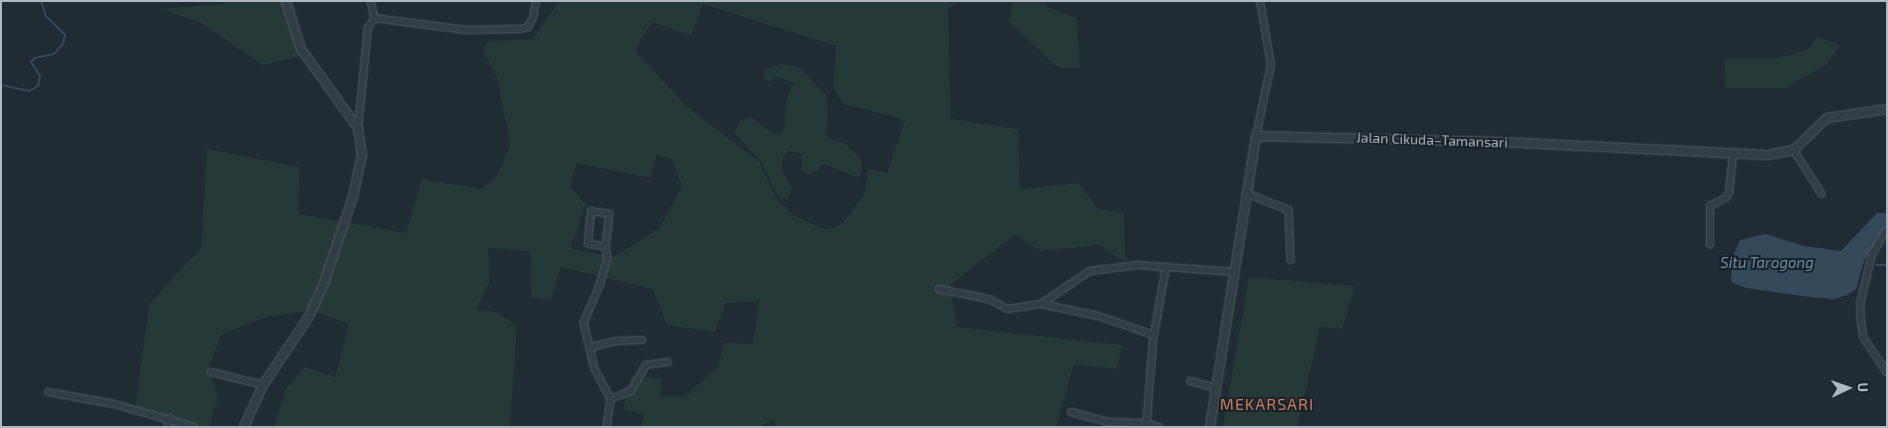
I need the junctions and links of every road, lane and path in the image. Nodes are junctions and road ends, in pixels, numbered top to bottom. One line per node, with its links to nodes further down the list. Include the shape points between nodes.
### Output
1 (286, 1): 7 (street, via 307,62)
2 (371, 1): 5 (street)
3 (536, 1): 5 (street, via 533,18 528,27 521,29 468,30)
4 (1260, 1): 8 (street, via 1271,65)
5 (375, 18): 7 (street, via 367,36)
6 (1887, 109): 9 (street, via 1827,118)
7 (358, 128): 28 (street, via 362,154 358,176 324,283 308,318)
8 (1256, 136): 10 (street, Jalan Cikuda–Tamansari, via 1500,142); 11 (street)
9 (1794, 150): 10 (street, Jalan Cikuda–Tamansari, via 1768,155); 12 (street)
10 (1733, 154): 14 (street, via 1729,193 1710,206)
11 (1246, 193): 16 (street, via 1289,210); 18 (street)
12 (1822, 194)
13 (1887, 231): 26 (street, via 1873,253 1861,302 1864,338)
14 (1710, 245)
15 (606, 247): 15 (street, via 588,244 591,211 610,214); 23 (street, via 608,258 593,306 584,323)
16 (1291, 260)
17 (1166, 267): 18 (street); 20 (street, via 1138,265 1090,271); 21 (street)
18 (1235, 272): 29 (street)
19 (939, 289): 20 (street, via 989,299 1008,308)
20 (1041, 304): 21 (street, via 1099,316)
21 (1154, 335): 34 (street)
22 (642, 340): 23 (street, via 616,341)
23 (591, 347): 31 (street, via 595,369)
24 (668, 362): 31 (street, via 646,365 632,391)
25 (211, 372): 28 (street)
26 (1887, 372)
27 (1190, 381): 29 (street)
28 (263, 385): 37 (street)
29 (1217, 388): 40 (street)
30 (48, 392): 33 (street)
31 (611, 399): 38 (street)
32 (1071, 412): 34 (street, via 1109,422)
33 (170, 418): 35 (street); 36 (street)
34 (1147, 423): 39 (street)
35 (168, 427)
36 (194, 427)
37 (244, 427)
38 (607, 427)
39 (1159, 427)
40 (1210, 427)

